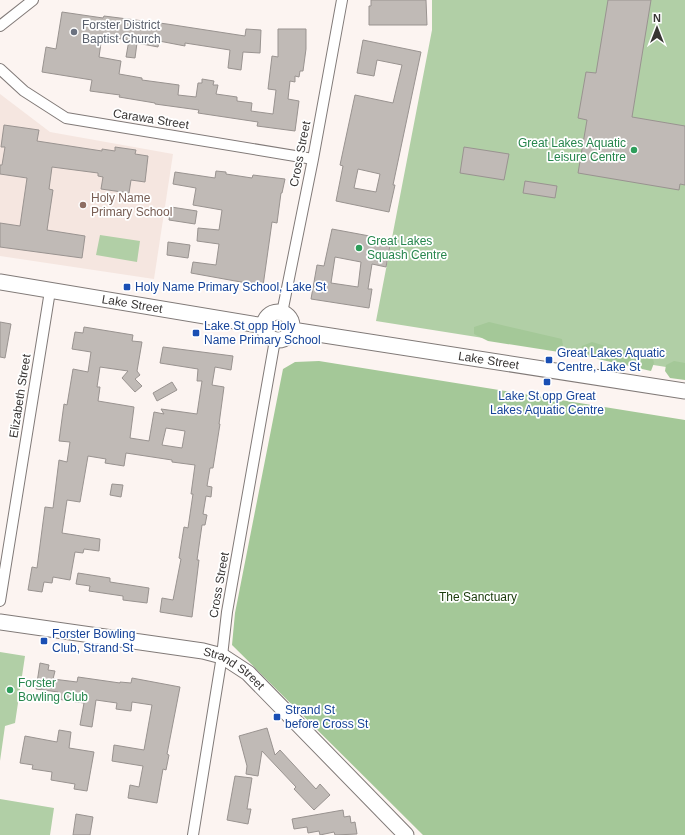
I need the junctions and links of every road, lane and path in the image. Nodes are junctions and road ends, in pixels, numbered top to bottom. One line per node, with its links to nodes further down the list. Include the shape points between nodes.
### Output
1 (33, 0): 3 (street)
2 (342, 0): 5 (street, Cross Street)
3 (0, 26)
4 (0, 69): 5 (street, Carawa Street, via 24,91 66,118)
5 (313, 159): 8 (street, Cross Street)
6 (0, 282): 7 (street, Lake Street)
7 (50, 291): 9 (street, Lake Street); 13 (street, Elizabeth Street)
8 (282, 313): 9 (street, via 270,315); 10 (street, via 289,318)
9 (264, 326): 11 (street, via 268,335)
10 (292, 330): 11 (street, via 284,339); 12 (street, Lake Street)
11 (275, 340): 15 (street, Cross Street, via 227,612)
12 (685, 391)
13 (0, 601)
14 (0, 622): 15 (street, Strand Street, via 203,651)
15 (222, 656): 16 (street, Cross Street); 17 (street, Strand Street, via 248,673)
16 (193, 835)
17 (406, 835)

